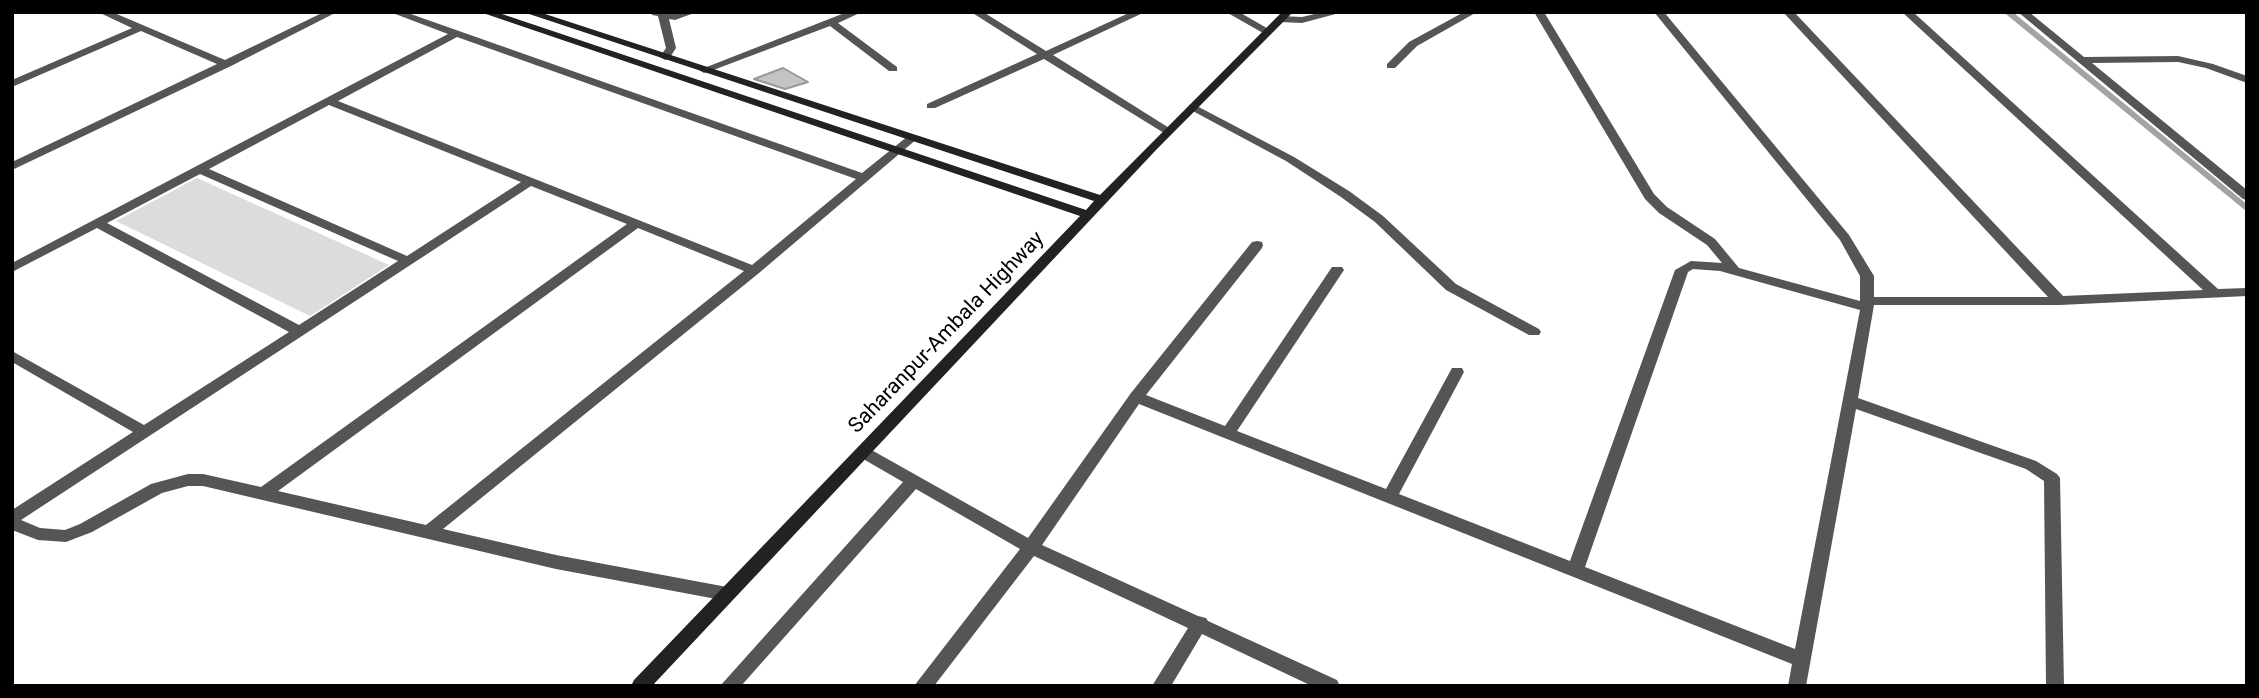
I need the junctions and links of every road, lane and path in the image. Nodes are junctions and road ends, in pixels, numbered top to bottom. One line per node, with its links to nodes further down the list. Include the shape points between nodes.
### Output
1 (103, 12): 21 (street)
2 (332, 12): 27 (street)
3 (395, 12): 23 (street)
4 (485, 12): 38 (street)
5 (528, 12): 25 (street)
6 (692, 12): 18 (street, via 675,17)
7 (857, 12): 20 (street)
8 (976, 12): 24 (street)
9 (1140, 12): 24 (street)
10 (1231, 12): 22 (street)
11 (1338, 12): 19 (street, via 1302,20)
12 (1472, 12): 28 (street, via 1413,44)
13 (1539, 12): 53 (street, via 1649,196 1711,242)
14 (1659, 12): 57 (street, via 1845,238 1867,275)
15 (1788, 12): 56 (street)
16 (1907, 12): 55 (street)
17 (2023, 12): 26 (street)
18 (659, 14): 25 (street, via 671,48)
19 (1284, 16): 22 (street, Saharanpur-Ambala Highway)
20 (831, 22): 29 (street); 30 (street)
21 (140, 27): 27 (street); 32 (street)
22 (1267, 31): 35 (street, Saharanpur-Ambala Highway)
23 (456, 34): 33 (street); 41 (street)
24 (1044, 54): 34 (street); 36 (street)
25 (665, 57): 30 (street)
26 (2081, 60): 31 (street, via 2178,59); 43 (street)
27 (227, 64): 39 (street)
28 (1391, 66)
29 (893, 69)
30 (704, 70): 37 (street)
31 (2247, 79)
32 (12, 83)
33 (328, 101): 40 (street); 42 (street)
34 (931, 106)
35 (1193, 107): 36 (street, Saharanpur-Ambala Highway); 59 (street, via 1345,194 1379,219 1451,287)
36 (1168, 131): 44 (street, Saharanpur-Ambala Highway)
37 (912, 138): 38 (street); 44 (street)
38 (897, 150): 41 (street); 45 (street)
39 (12, 167)
40 (200, 169): 46 (street); 49 (street)
41 (864, 178): 51 (street)
42 (531, 181): 47 (street); 49 (street)
43 (2247, 196)
44 (1103, 200): 45 (street, Saharanpur-Ambala Highway)
45 (1089, 215): 66 (street, Saharanpur-Ambala Highway)
46 (97, 223): 50 (street); 58 (street)
47 (637, 223): 51 (street); 68 (street)
48 (1256, 245): 62 (street)
49 (408, 261): 58 (street)
50 (12, 268)
51 (754, 270): 72 (street)
52 (1337, 270): 65 (street)
53 (1734, 270): 57 (street); 74 (street, via 1703,264 1682,270)
54 (2247, 292): 55 (street)
55 (2214, 293): 56 (street)
56 (2060, 301): 57 (street)
57 (1867, 304): 63 (street)
58 (298, 331): 64 (street)
59 (1534, 332)
60 (12, 356): 64 (street)
61 (1457, 372): 69 (street)
62 (1136, 397): 65 (street); 73 (street)
63 (1850, 401): 77 (street); 84 (street, via 2031,466 2052,478)
64 (146, 433): 70 (street)
65 (1228, 433): 69 (street)
66 (863, 452): 67 (street); 75 (street, Saharanpur-Ambala Highway)
67 (914, 481): 73 (street); 79 (street)
68 (265, 493): 71 (street, via 188,480 157,488 66,536 38,534); 72 (street)
69 (1390, 498): 74 (street)
70 (12, 518)
71 (12, 523)
72 (429, 532): 75 (street, via 556,562)
73 (1031, 547): 76 (street); 80 (street)
74 (1575, 571): 77 (street)
75 (727, 594): 78 (street, Saharanpur-Ambala Highway)
76 (1200, 623): 81 (street); 82 (street)
77 (1801, 660): 83 (street)
78 (640, 686)
79 (729, 686)
80 (923, 686)
81 (1161, 686)
82 (1331, 686)
83 (1797, 686)
84 (2055, 686)

